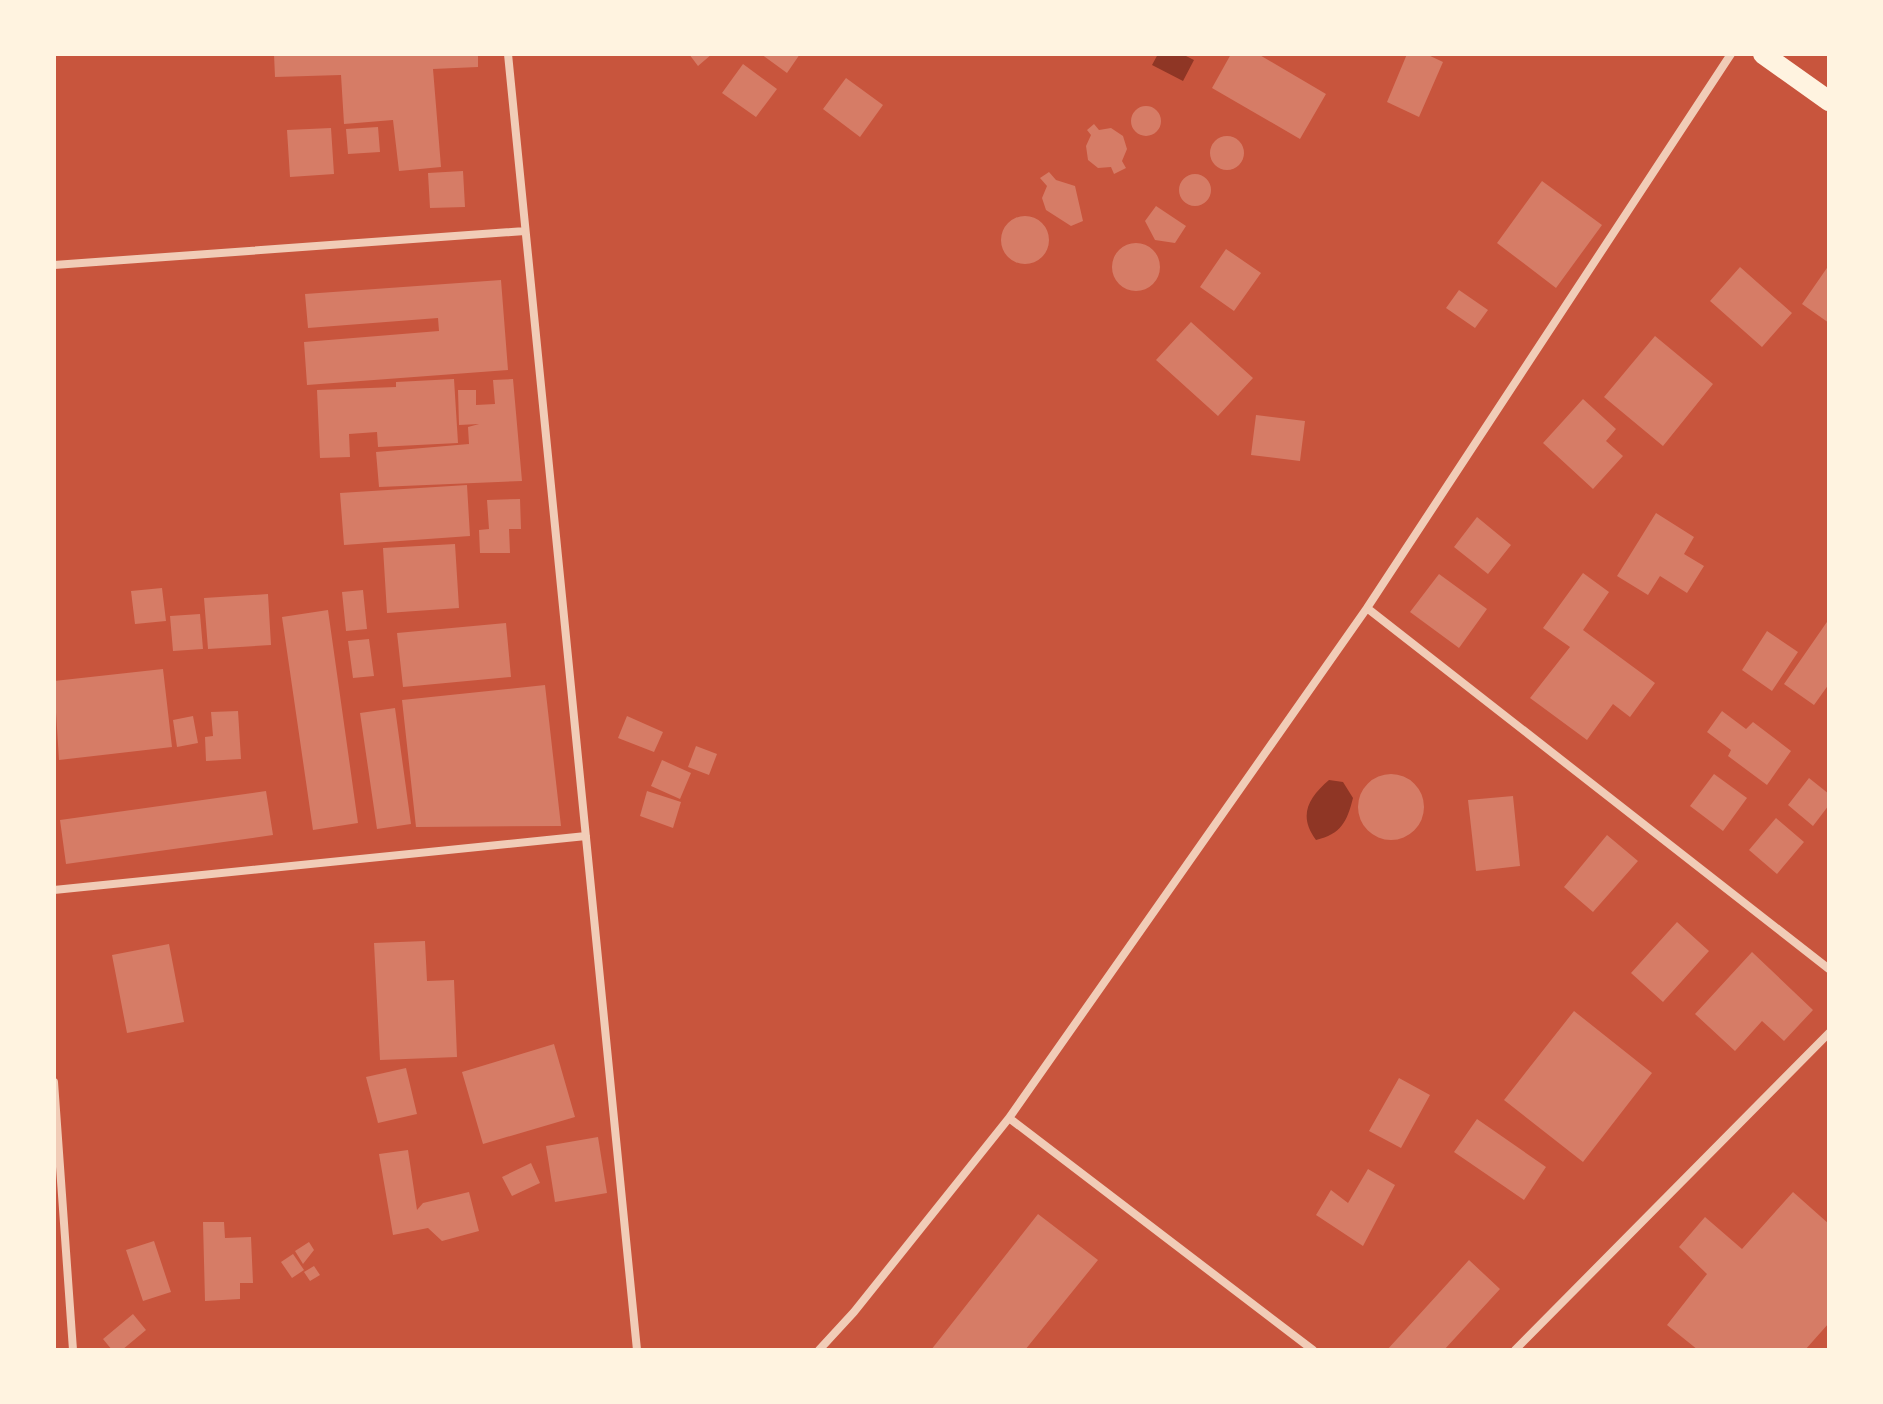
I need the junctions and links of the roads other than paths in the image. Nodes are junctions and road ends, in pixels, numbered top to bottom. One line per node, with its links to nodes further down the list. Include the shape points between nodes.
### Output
1 (508, 54): 5 (street)
2 (1731, 54): 7 (street)
3 (1763, 54): 4 (main road)
4 (1829, 101)
5 (525, 231): 6 (street); 8 (street)
6 (54, 265)
7 (1367, 608): 10 (street); 13 (street)
8 (586, 836): 9 (street); 15 (street)
9 (54, 890)
10 (1829, 969)
11 (1829, 1033): 18 (street)
12 (54, 1082): 14 (street)
13 (1009, 1118): 16 (street); 17 (street)
14 (73, 1350)
15 (637, 1350)
16 (819, 1350)
17 (1313, 1350)
18 (1515, 1350)

